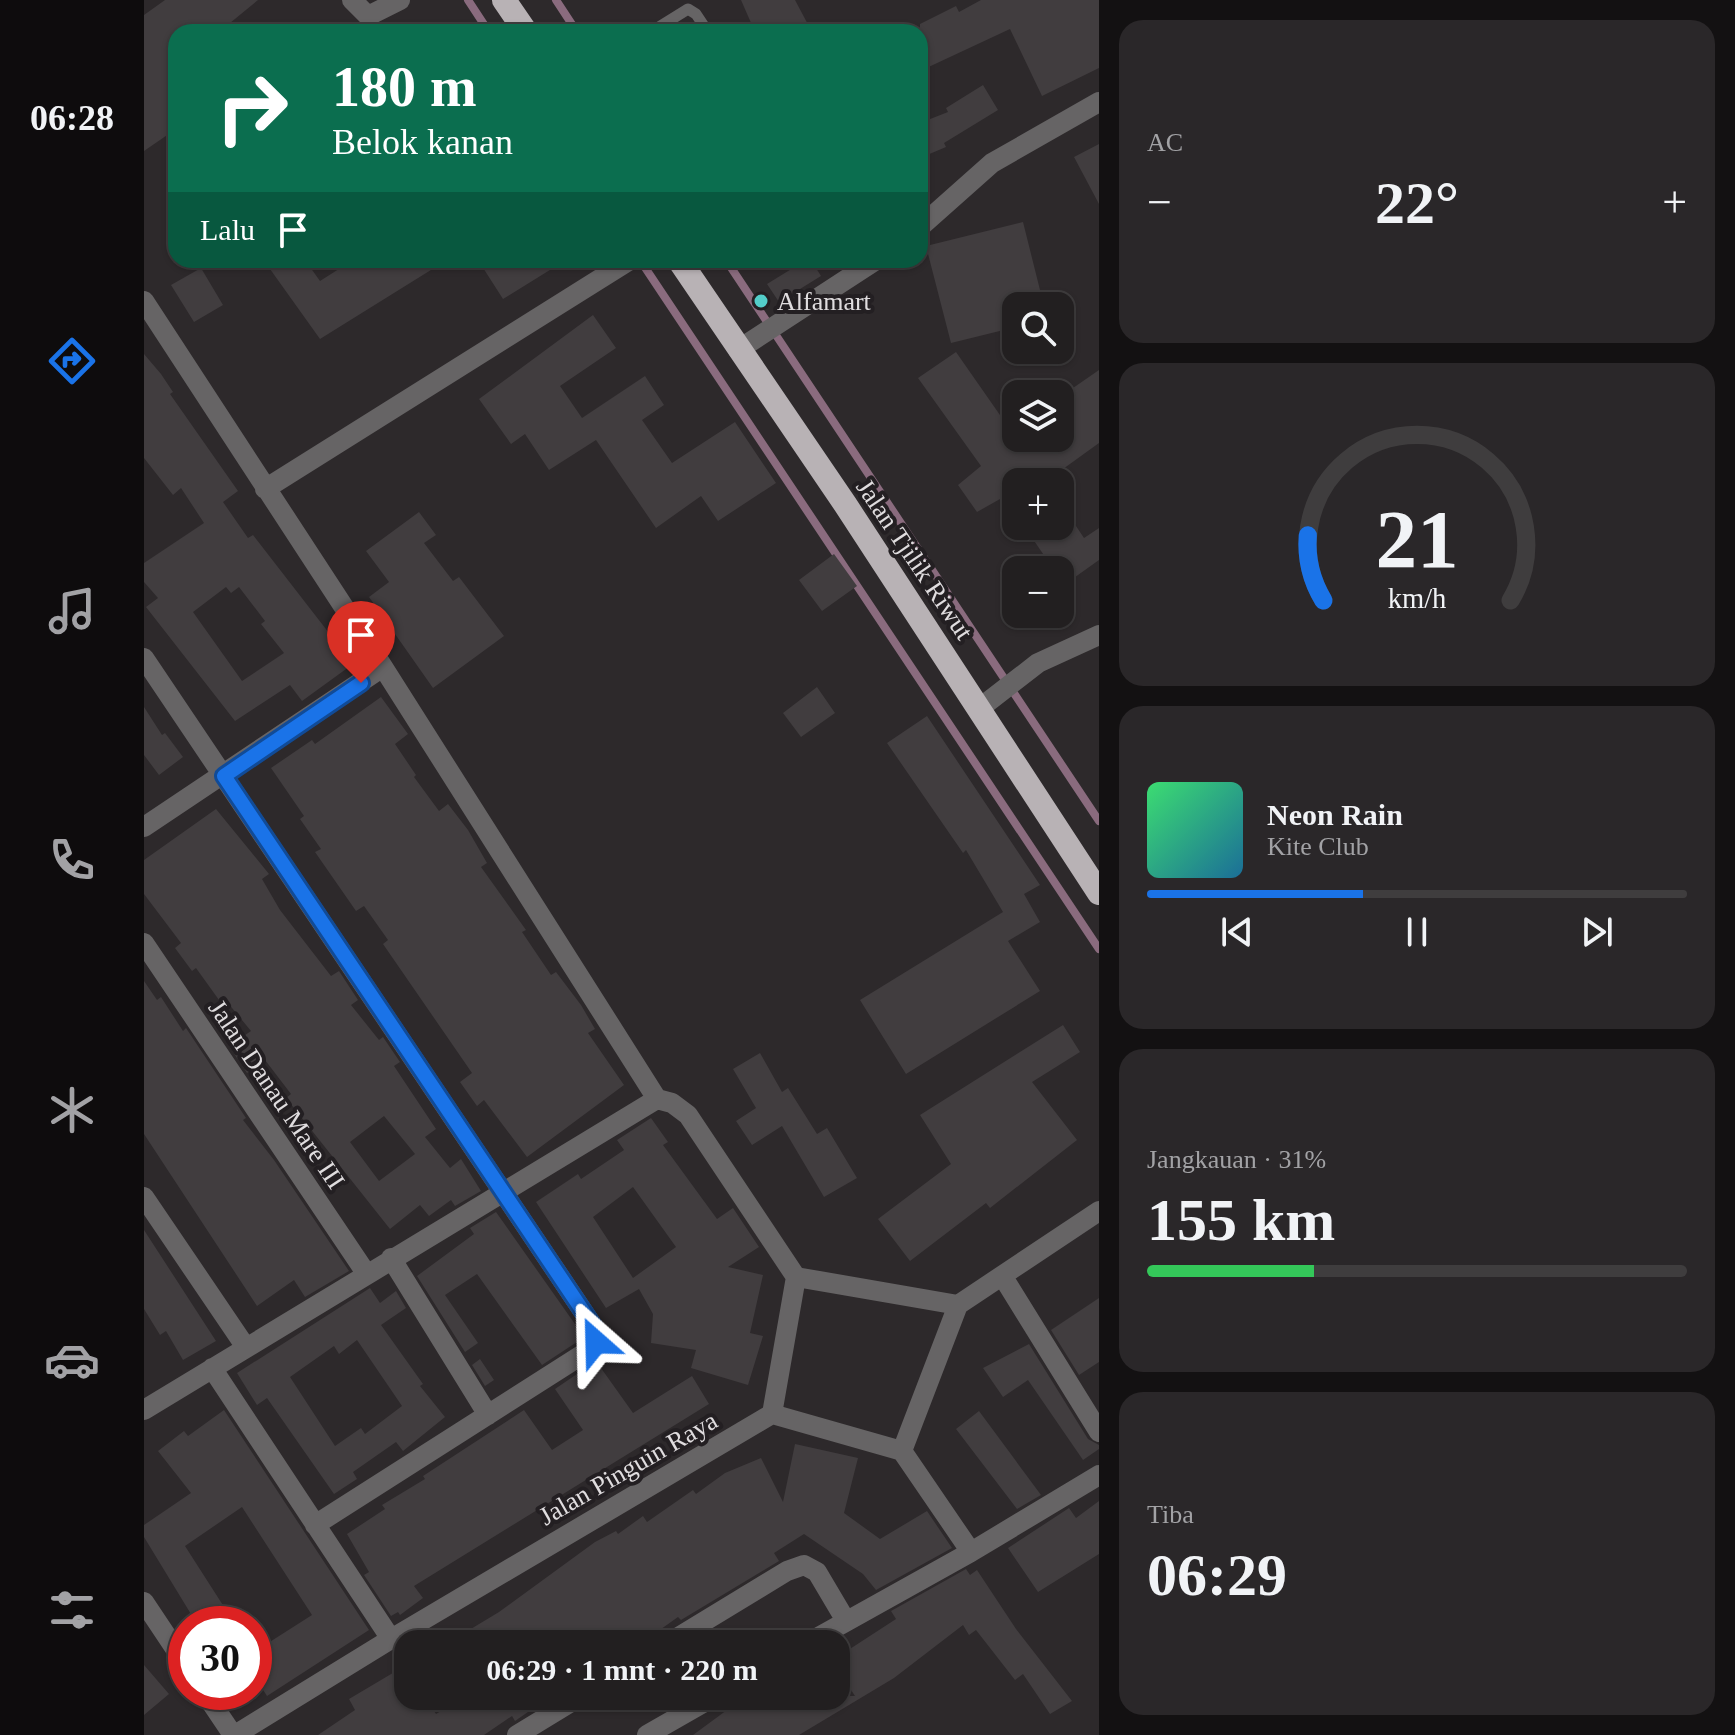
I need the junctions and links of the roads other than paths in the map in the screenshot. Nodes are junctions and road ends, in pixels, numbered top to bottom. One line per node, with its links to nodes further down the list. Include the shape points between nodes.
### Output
1 (352, 0): 2 (street, via 368,16)
2 (400, 0)
3 (504, 0): 4 (highway)
4 (520, 24)
5 (663, 24): 6 (lane, via 685,9)
6 (703, 24)
7 (1099, 102): 8 (street, via 992,163)
8 (928, 220)
9 (617, 268): 14 (street)
10 (684, 268): 13 (highway, Jalan Tjilik Riwut)
11 (864, 268): 13 (street)
12 (144, 301): 14 (street)
13 (738, 350): 18 (highway, Jalan Tjilik Riwut)
14 (265, 489): 17 (street)
15 (1099, 635): 18 (street, via 1038,663)
16 (144, 658): 19 (street)
17 (383, 667): 19 (street); 23 (street)
18 (980, 708): 21 (highway, Jalan Tjilik Riwut)
19 (224, 776): 20 (street); 24 (street)
20 (144, 827)
21 (1096, 880)
22 (144, 943): 28 (street, Jalan Danau Mare III)
23 (657, 1099): 24 (street); 29 (street, via 688,1115)
24 (504, 1189): 27 (street); 36 (street, via 597,1332 591,1349)
25 (144, 1197): 32 (street)
26 (1099, 1211): 30 (street)
27 (391, 1258): 28 (street); 36 (street)
28 (366, 1273): 32 (street)
29 (796, 1277): 31 (street); 35 (street)
30 (1003, 1277): 31 (street); 37 (street)
31 (958, 1305): 38 (street)
32 (245, 1346): 33 (street)
33 (212, 1368): 34 (street); 40 (street)
34 (144, 1410)
35 (772, 1414): 38 (street); 47 (street, Jalan Pinguin Raya)
36 (488, 1415): 40 (street)
37 (1099, 1432)
38 (902, 1451): 41 (street)
39 (1099, 1475): 41 (street)
40 (315, 1525): 47 (street)
41 (971, 1552): 43 (street)
42 (144, 1602): 46 (street)
43 (846, 1621): 44 (street, via 817,1572 804,1565); 45 (street)
44 (690, 1630)
45 (830, 1630)
46 (168, 1638)
47 (391, 1639): 51 (street, Jalan Pinguin Raya)
48 (217, 1710): 51 (street)
49 (558, 1710): 52 (street)
50 (691, 1710): 53 (street)
51 (234, 1735)
52 (517, 1735)
53 (647, 1735)

